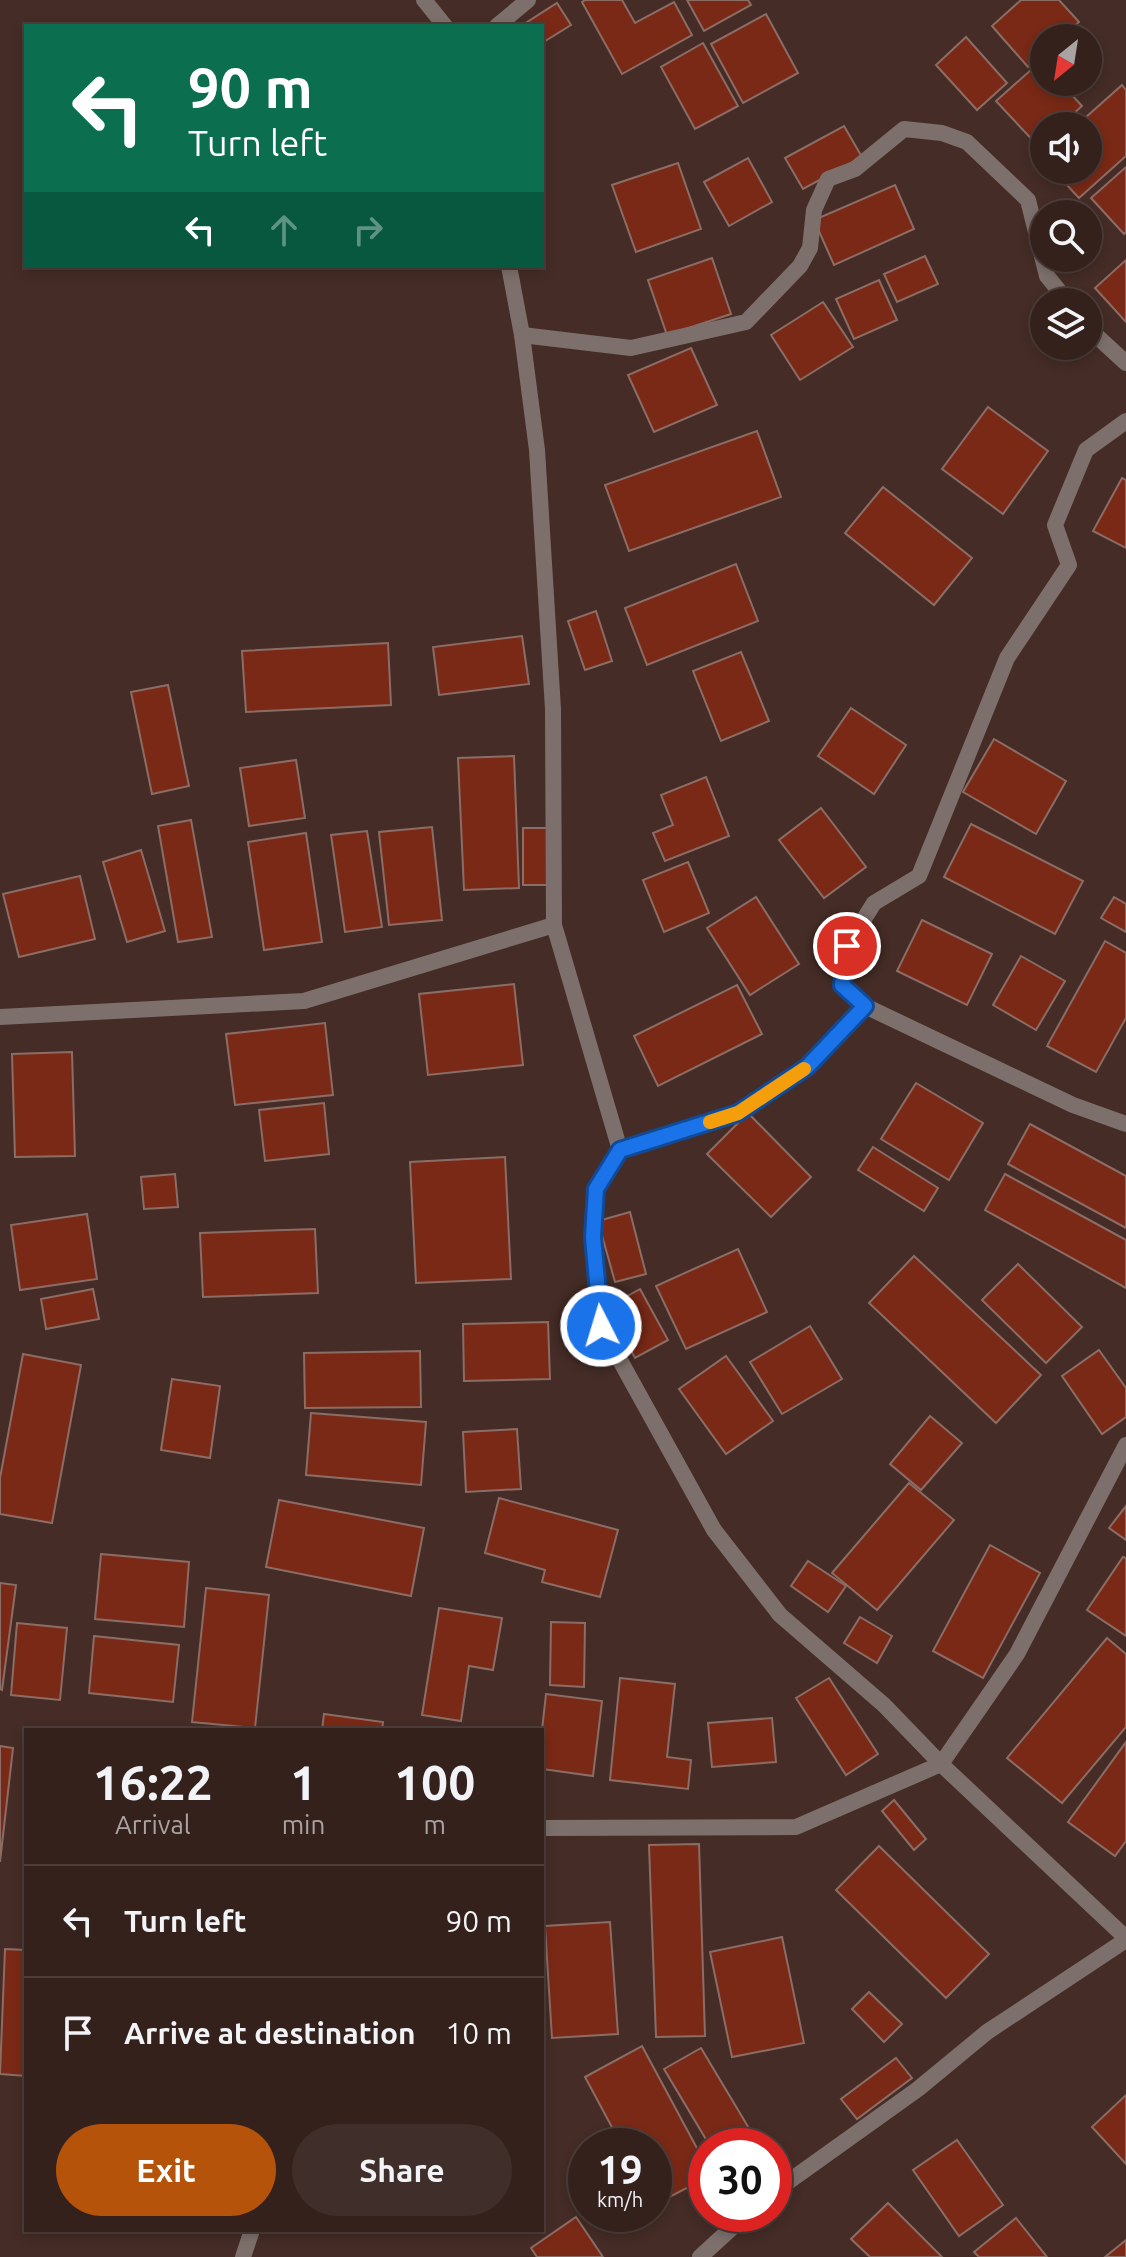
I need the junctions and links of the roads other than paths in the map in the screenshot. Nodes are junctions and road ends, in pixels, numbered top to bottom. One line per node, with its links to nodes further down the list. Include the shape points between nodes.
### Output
1 (424, 0): 3 (street)
2 (528, 0): 4 (street)
3 (443, 24)
4 (499, 24)
5 (509, 268): 7 (street)
6 (1057, 288): 7 (street, via 1047,276 1028,200 967,142 904,129 855,169 828,179 814,210 810,248 800,266 746,322 631,348)
7 (522, 335): 11 (street, via 537,450 553,709)
8 (1102, 341): 9 (street)
9 (1126, 363)
10 (1126, 421): 12 (street, via 1086,450 1055,525 1069,565 1007,658 919,876 874,903 847,946 842,985)
11 (554, 925): 13 (street, via 304,1001); 15 (street)
12 (865, 1006): 14 (street, via 1073,1105); 15 (street, via 807,1067 738,1113)
13 (0, 1017)
14 (1126, 1124)
15 (620, 1150): 17 (street, via 596,1189 593,1237 601,1326 714,1530 780,1615 884,1705)
16 (1126, 1445): 17 (street, via 1017,1654)
17 (941, 1764): 18 (street, via 796,1827); 19 (street)
18 (544, 1828)
19 (1126, 1939): 20 (street, via 987,2032)
20 (792, 2179)
21 (251, 2232): 23 (street)
22 (727, 2232): 24 (street)
23 (243, 2257)
24 (700, 2257)

